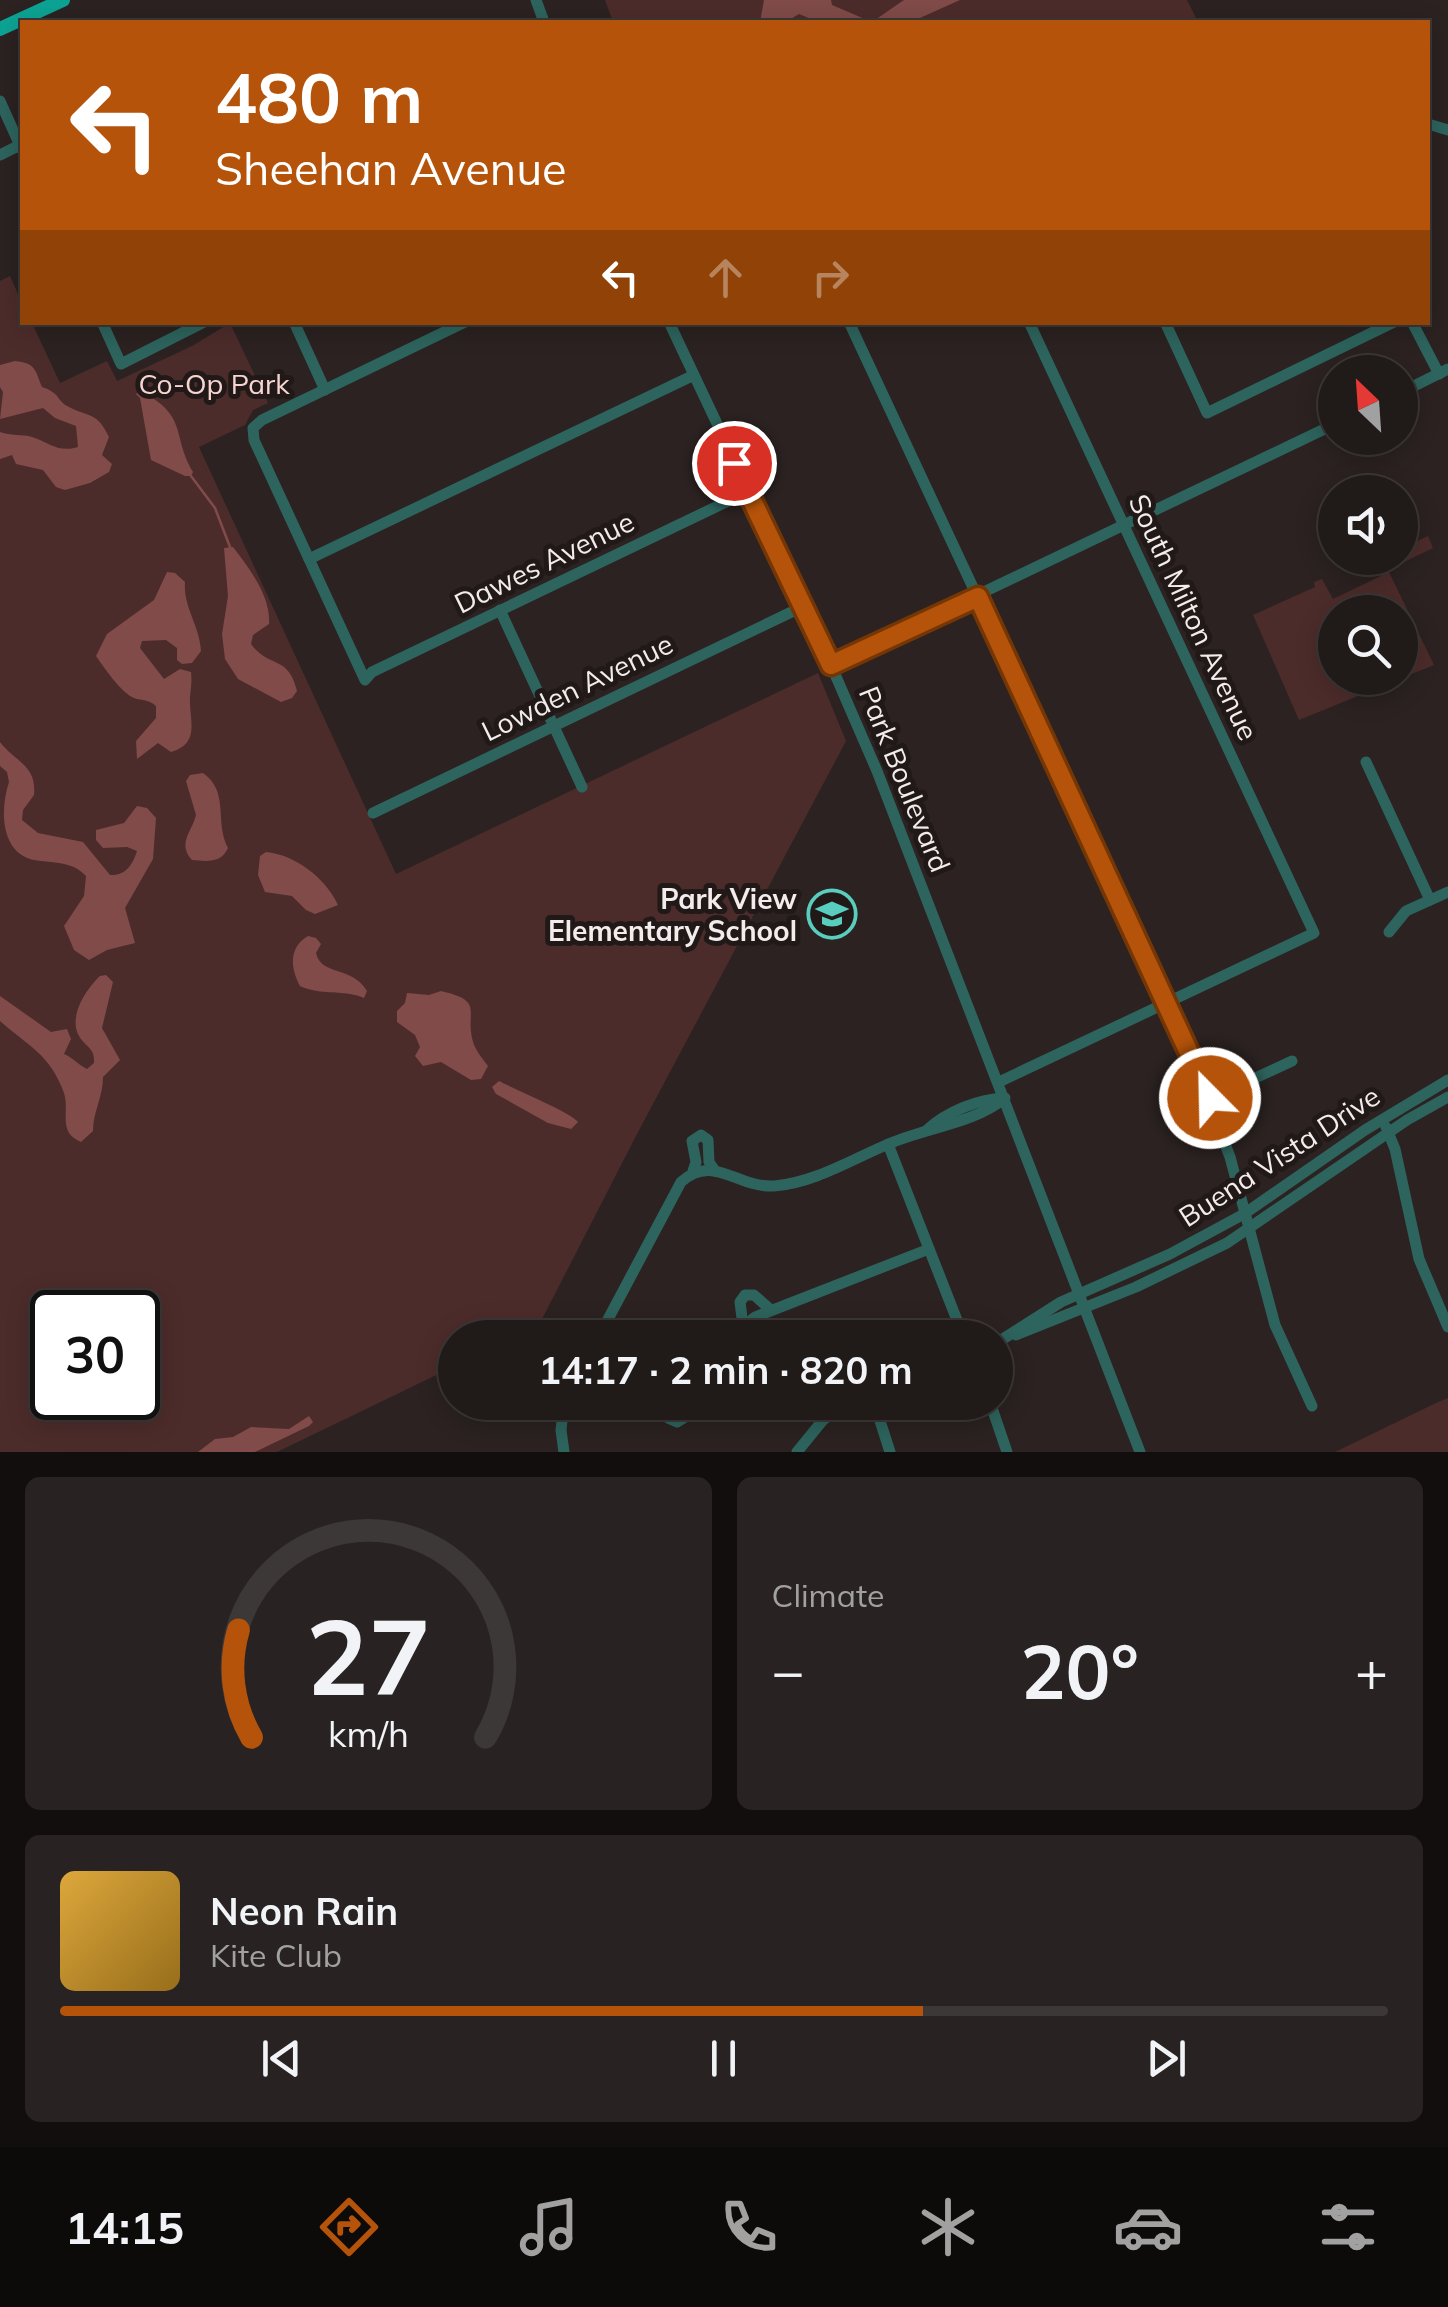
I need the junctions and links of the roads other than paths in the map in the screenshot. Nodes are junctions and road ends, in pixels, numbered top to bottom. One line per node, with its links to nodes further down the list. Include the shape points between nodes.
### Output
1 (63, 0): 2 (main road)
2 (0, 29)
3 (0, 100): 4 (street)
4 (20, 146)
5 (103, 325): 6 (street, via 121,364)
6 (198, 325)
7 (295, 325): 18 (street)
8 (459, 325): 18 (street)
9 (670, 325): 16 (street, Park Boulevard)
10 (851, 325): 23 (street)
11 (1030, 325): 21 (street, South Milton Avenue)
12 (1165, 325): 13 (street, via 1206,413)
13 (1388, 325)
14 (1414, 325): 15 (street)
15 (1443, 372): 17 (street)
16 (692, 376): 20 (street, Park Boulevard); 22 (street)
17 (1418, 384)
18 (325, 390): 22 (street, via 253,428)
19 (1318, 432): 21 (street)
20 (748, 492): 24 (street, Park Boulevard); 25 (street, Dawes Avenue)
21 (1124, 526): 23 (street); 34 (street, South Milton Avenue, via 1314,933)
22 (310, 559): 25 (street, Dawes Avenue, via 365,680)
23 (978, 597): 26 (street); 34 (street)
24 (802, 607): 26 (street, Park Boulevard); 27 (street, Lowden Avenue)
25 (500, 610): 27 (street)
26 (831, 665): 37 (street, Park Boulevard)
27 (554, 726): 29 (street); 30 (street, Lowden Avenue)
28 (1366, 762): 32 (street)
29 (582, 787)
30 (374, 813)
31 (1448, 892): 32 (street)
32 (1430, 900): 33 (street, via 1406,911)
33 (1388, 932)
34 (1167, 1004): 37 (street); 40 (street)
35 (1292, 1062): 40 (street)
36 (1448, 1080): 41 (street, Buena Vista Drive)
37 (999, 1082): 39 (street, Park Boulevard)
38 (1448, 1097): 42 (street, Buena Vista Drive)
39 (1005, 1098): 43 (street, via 991,1109); 49 (street, Park Boulevard)
40 (1210, 1098): 46 (street)
41 (1382, 1118): 42 (street); 46 (street, Buena Vista Drive)
42 (1389, 1132): 47 (street, Buena Vista Drive); 56 (street, via 1418,1259)
43 (888, 1144): 45 (street, via 788,1184 750,1184); 48 (street)
44 (693, 1171): 45 (street); 45 (street, via 692,1141 701,1135); 52 (street)
45 (715, 1171)
46 (1244, 1214): 47 (street); 49 (street, Buena Vista Drive)
47 (1249, 1230): 50 (street, Buena Vista Drive); 59 (street, via 1275,1325)
48 (929, 1249): 51 (street); 55 (street)
49 (1081, 1294): 50 (street, Park Boulevard); 57 (street, Buena Vista Drive)
50 (1086, 1308): 58 (street, Buena Vista Drive); 68 (street, Park Boulevard)
51 (771, 1310): 53 (street, via 745,1295); 54 (street)
52 (608, 1320)
53 (742, 1320)
54 (754, 1320)
55 (957, 1320)
56 (1448, 1327)
57 (1013, 1335)
58 (1013, 1336)
59 (1312, 1406)
60 (561, 1420): 64 (street)
61 (823, 1420): 65 (street)
62 (880, 1420): 66 (street)
63 (996, 1420): 67 (street)
64 (564, 1452)
65 (798, 1452)
66 (890, 1452)
67 (1007, 1452)
68 (1140, 1452)

